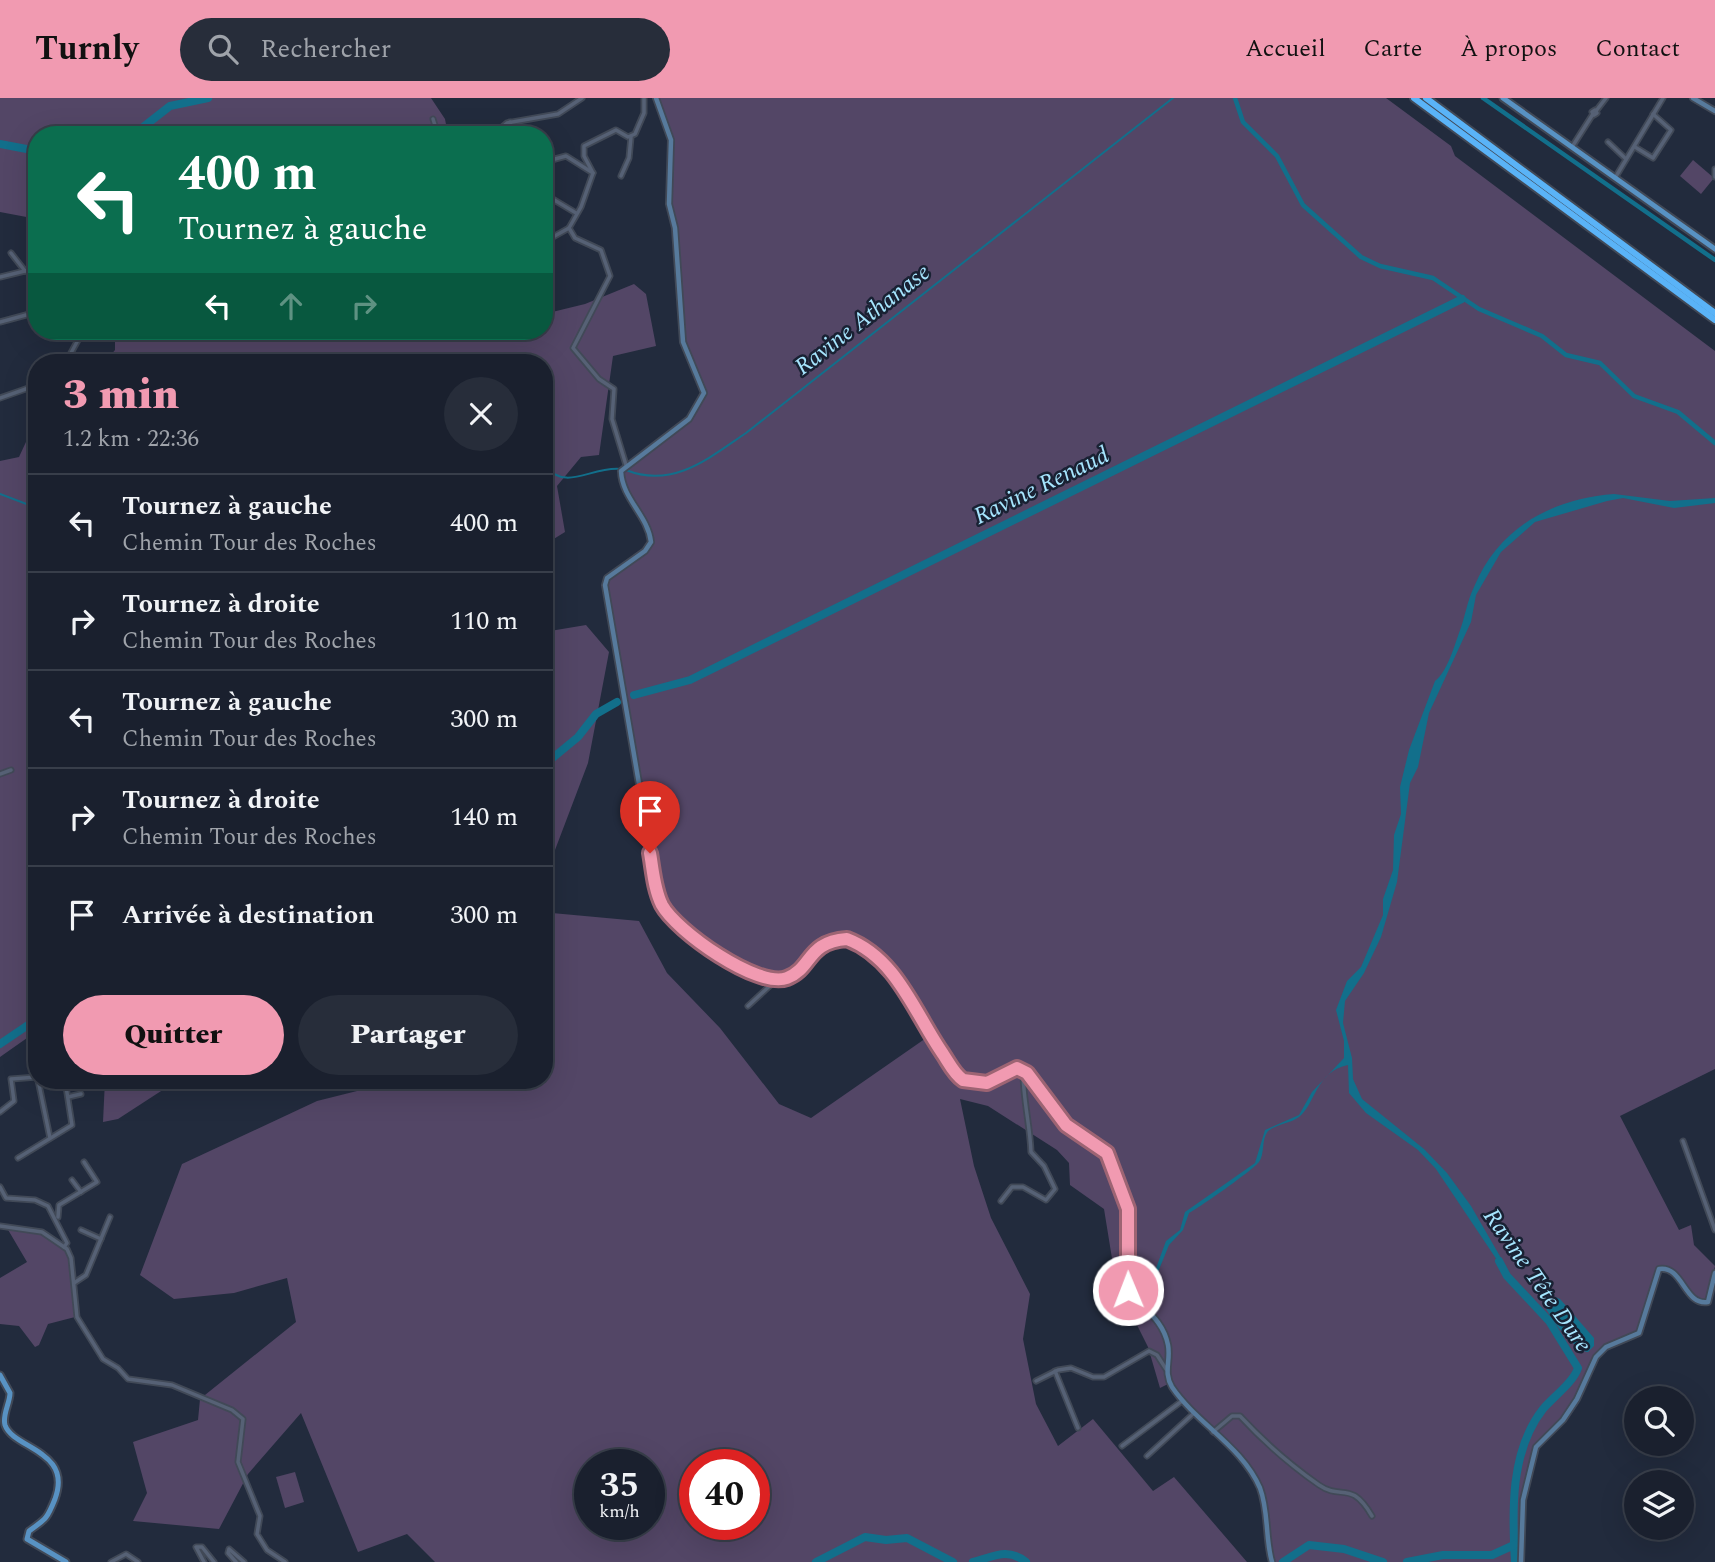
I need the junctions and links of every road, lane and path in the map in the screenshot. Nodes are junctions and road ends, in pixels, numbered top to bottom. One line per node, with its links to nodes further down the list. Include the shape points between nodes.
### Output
1 (582, 98): 13 (street, via 558,114)
2 (644, 98): 17 (street, via 644,113)
3 (656, 98): 45 (street, via 671,140 668,204 675,228 682,342 705,393 689,419)
4 (1414, 98): 41 (highway)
5 (1426, 98): 37 (highway)
6 (1606, 98): 20 (street)
7 (1663, 98): 11 (street)
8 (1693, 98): 10 (street)
9 (1506, 99): 20 (main road)
10 (1715, 111)
11 (1653, 114): 19 (street); 19 (street, via 1671,130 1653,158)
12 (433, 119): 14 (street)
13 (510, 122): 15 (street); 16 (street)
14 (435, 126)
15 (500, 126)
16 (511, 126)
17 (631, 137): 24 (street, via 616,130 584,146); 25 (street)
18 (1608, 142): 21 (street)
19 (1634, 146): 21 (street)
20 (1572, 147): 27 (main road)
21 (1626, 159): 27 (street)
22 (553, 160): 24 (street, via 566,156)
23 (1715, 169): 26 (street)
24 (593, 173): 29 (street)
25 (621, 176)
26 (1715, 177)
27 (1615, 178): 32 (main road)
28 (553, 199): 29 (street)
29 (577, 213): 30 (street)
30 (569, 228): 31 (street); 45 (street, via 573,236 601,250 606,258 610,279 573,348 599,379 614,389 612,419)
31 (553, 237)
32 (1715, 249)
33 (11, 253): 35 (street)
34 (28, 270): 35 (street)
35 (25, 271): 36 (street)
36 (0, 277)
37 (1683, 288): 38 (highway); 39 (highway)
38 (1715, 306)
39 (1715, 313)
40 (28, 314): 42 (street)
41 (1715, 320)
42 (0, 322)
43 (28, 388): 44 (street)
44 (0, 398)
45 (626, 465): 48 (street, via 621,471 622,483 647,525 651,542 604,585 657,889 672,918 699,942)
46 (11, 771): 47 (street)
47 (0, 774)
48 (775, 981): 49 (street); 50 (street, via 793,975 819,946 847,939 872,952 911,997 920,1021 963,1080 987,1083)
49 (748, 1006)
50 (1023, 1069): 64 (street, via 1031,1152 1055,1189 1046,1200 1023,1187 1012,1187); 74 (street, via 1066,1125 1107,1153 1128,1209 1128,1290 1146,1306 1163,1332)
51 (28, 1078): 56 (street, via 10,1079 14,1101)
52 (39, 1089): 57 (street)
53 (67, 1089): 55 (street)
54 (81, 1094): 55 (street)
55 (68, 1097): 57 (street, via 72,1125)
56 (0, 1112)
57 (50, 1138): 59 (street)
58 (1683, 1141): 69 (street)
59 (18, 1158)
60 (84, 1162): 63 (street, via 97,1182)
61 (72, 1180): 63 (street)
62 (0, 1187): 66 (street, via 6,1198 48,1206)
63 (81, 1192): 66 (street, via 57,1207)
64 (1001, 1201)
65 (110, 1217): 70 (street)
66 (58, 1223): 71 (street, via 67,1243)
67 (0, 1226): 71 (street, via 42,1232)
68 (81, 1230): 70 (street)
69 (1715, 1230)
70 (101, 1239): 73 (street, via 86,1275)
71 (64, 1247): 73 (street, via 70,1252)
72 (1715, 1273): 94 (street, via 1711,1297 1702,1303 1673,1273 1659,1269 1639,1333 1606,1347 1596,1357 1577,1399 1536,1447 1524,1494)
73 (74, 1283): 92 (street, via 77,1317 103,1359 128,1379 172,1385 243,1419 238,1462 260,1516 257,1534 267,1550)
74 (1166, 1369): 75 (street, via 1149,1351 1104,1377 1071,1368); 78 (street)
75 (1056, 1371): 77 (street); 80 (street)
76 (0, 1375): 85 (main road, via 10,1393 4,1418 7,1429 39,1451 60,1477 48,1517 29,1531 27,1539)
77 (1036, 1381)
78 (1182, 1401): 79 (street); 82 (street)
79 (1194, 1413): 81 (street); 83 (street)
80 (1078, 1428)
81 (1213, 1432): 84 (street, via 1232,1416 1240,1416 1275,1453 1319,1485 1353,1493); 93 (street, via 1241,1459 1260,1489)
82 (1122, 1446)
83 (1147, 1455)
84 (1372, 1516)
85 (66, 1562)
86 (111, 1562): 87 (street, via 125,1554)
87 (138, 1562)
88 (204, 1562): 89 (street, via 196,1547 202,1547)
89 (214, 1562)
90 (236, 1562): 91 (street, via 229,1549)
91 (244, 1562)
92 (285, 1562)
93 (1272, 1562)
94 (1521, 1562)

